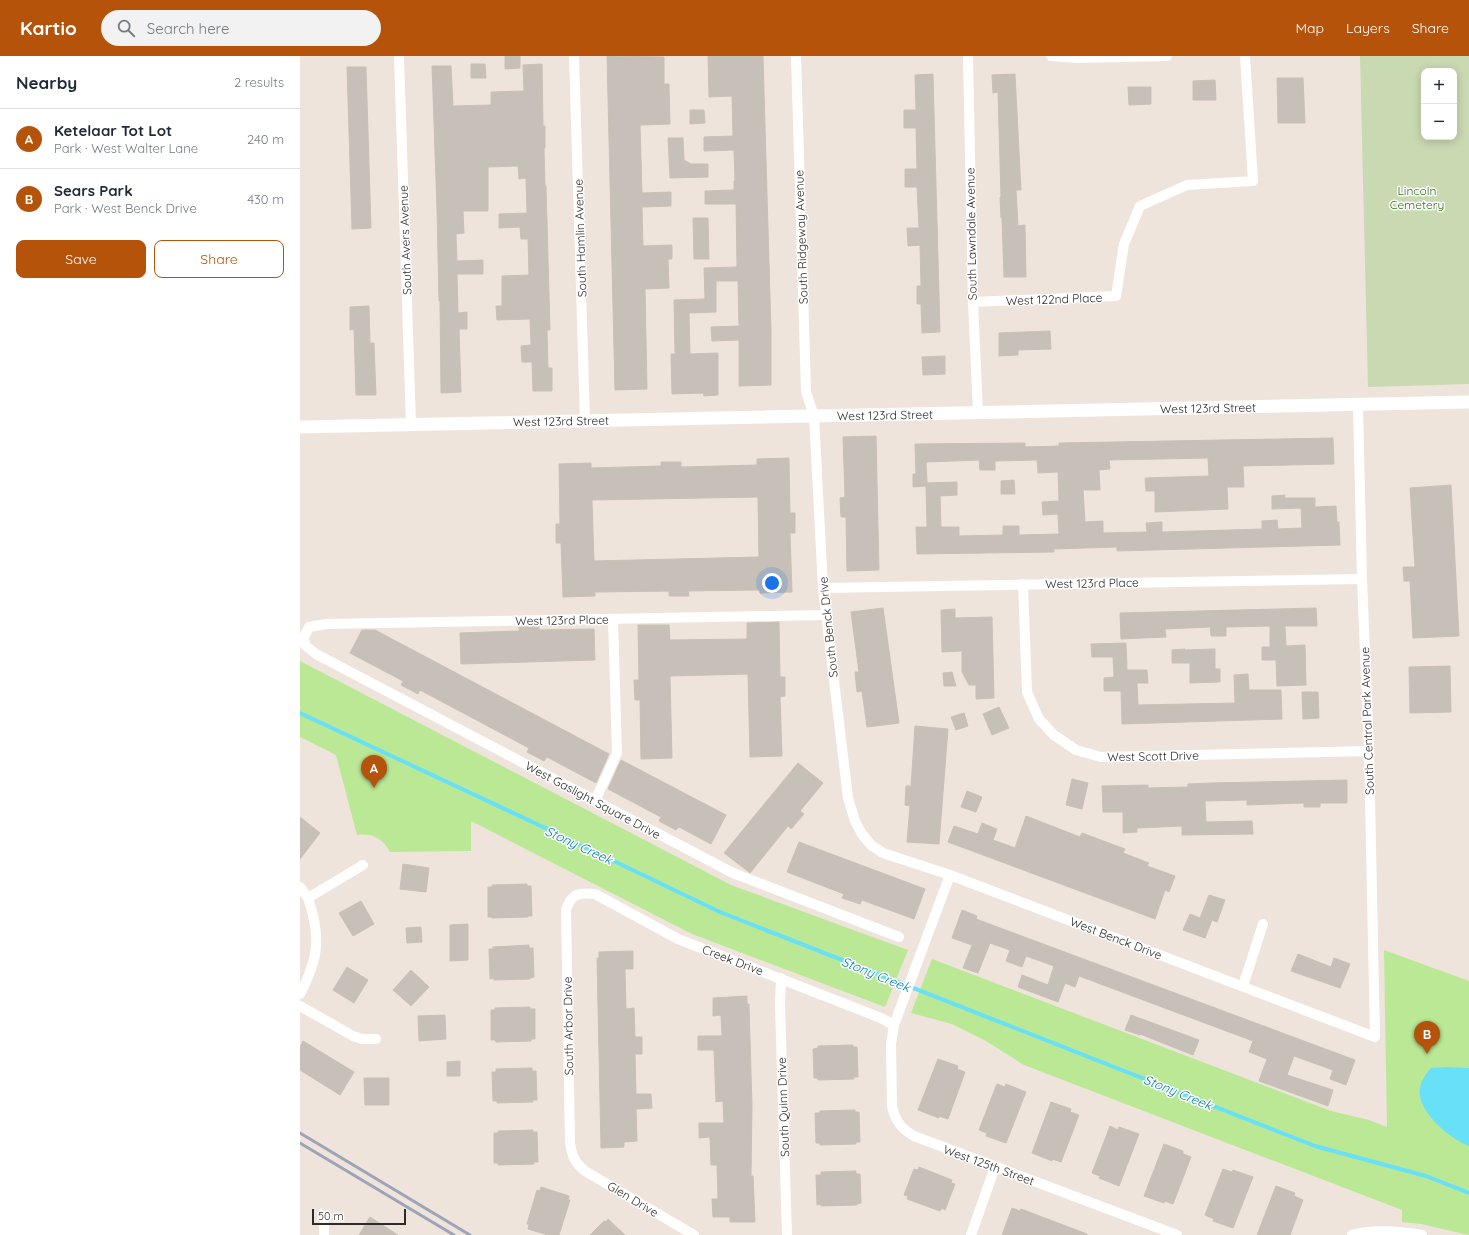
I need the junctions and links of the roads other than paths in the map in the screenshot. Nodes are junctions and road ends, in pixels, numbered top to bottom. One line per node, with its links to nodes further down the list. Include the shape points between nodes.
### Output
1 (399, 56): 14 (street, South Avers Avenue)
2 (574, 56): 13 (street, South Hamlin Avenue)
3 (796, 56): 12 (street, South Ridgeway Avenue, via 806,392)
4 (968, 56): 8 (street, South Lawndale Avenue)
5 (1051, 56): 6 (street)
6 (1167, 56)
7 (1245, 56): 8 (street, West 122nd Place, via 1252,181 1187,184 1140,206 1124,244 1116,296)
8 (973, 302): 11 (street, South Lawndale Avenue)
9 (1469, 402): 10 (street, West 123rd Street)
10 (1358, 405): 11 (street, West 123rd Street); 16 (street, South Central Park Avenue)
11 (978, 413): 12 (street, West 123rd Street)
12 (814, 416): 13 (street, West 123rd Street); 18 (street, South Benck Drive)
13 (585, 421): 14 (street, West 123rd Street)
14 (411, 425): 15 (street, West 123rd Street)
15 (300, 427)
16 (1362, 578): 17 (street, West 123rd Place); 22 (street, South Central Park Avenue)
17 (1023, 584): 18 (street, West 123rd Place); 22 (street, West Scott Drive, via 1027,692 1039,719 1054,735 1076,750 1101,757)
18 (823, 588): 19 (street, South Benck Drive)
19 (826, 615): 20 (street, West 123rd Place); 24 (street, South Benck Drive, via 848,798)
20 (613, 619): 21 (street, West 123rd Place, via 326,624 309,627); 23 (street, via 617,753)
21 (304, 638): 23 (street, West Gaslight Square Drive, via 305,645 316,654)
22 (1369, 751): 37 (street, South Central Park Avenue)
23 (595, 801): 31 (street, West Gaslight Square Drive, via 733,873)
24 (862, 834): 26 (street, West Benck Drive, via 882,853)
25 (363, 865): 29 (street)
26 (950, 875): 33 (street, West Benck Drive); 36 (street, West 125th Street)
27 (300, 887): 29 (street)
28 (576, 895): 32 (street, Creek Drive, via 595,894 678,939); 39 (street, South Arbor Drive, via 568,901 566,910 570,1143)
29 (308, 898): 34 (street, via 315,921 316,952)
30 (1263, 924): 33 (street)
31 (899, 937)
32 (781, 978): 36 (street, Creek Drive); 42 (street, South Quinn Drive)
33 (1243, 986): 37 (street, West Benck Drive)
34 (300, 994)
35 (300, 1006): 38 (street, via 353,1036)
36 (894, 1025): 40 (street, West 125th Street, via 890,1044 892,1106 898,1125 914,1136)
37 (1375, 1037)
38 (376, 1039)
39 (574, 1160): 41 (street, Glen Drive, via 585,1171)
40 (995, 1167): 43 (street); 44 (street, West 125th Street)
41 (694, 1235)
42 (787, 1235)
43 (971, 1235)
44 (1177, 1235)
45 (1352, 1235): 46 (street, via 1370,1232)
46 (1422, 1235)

